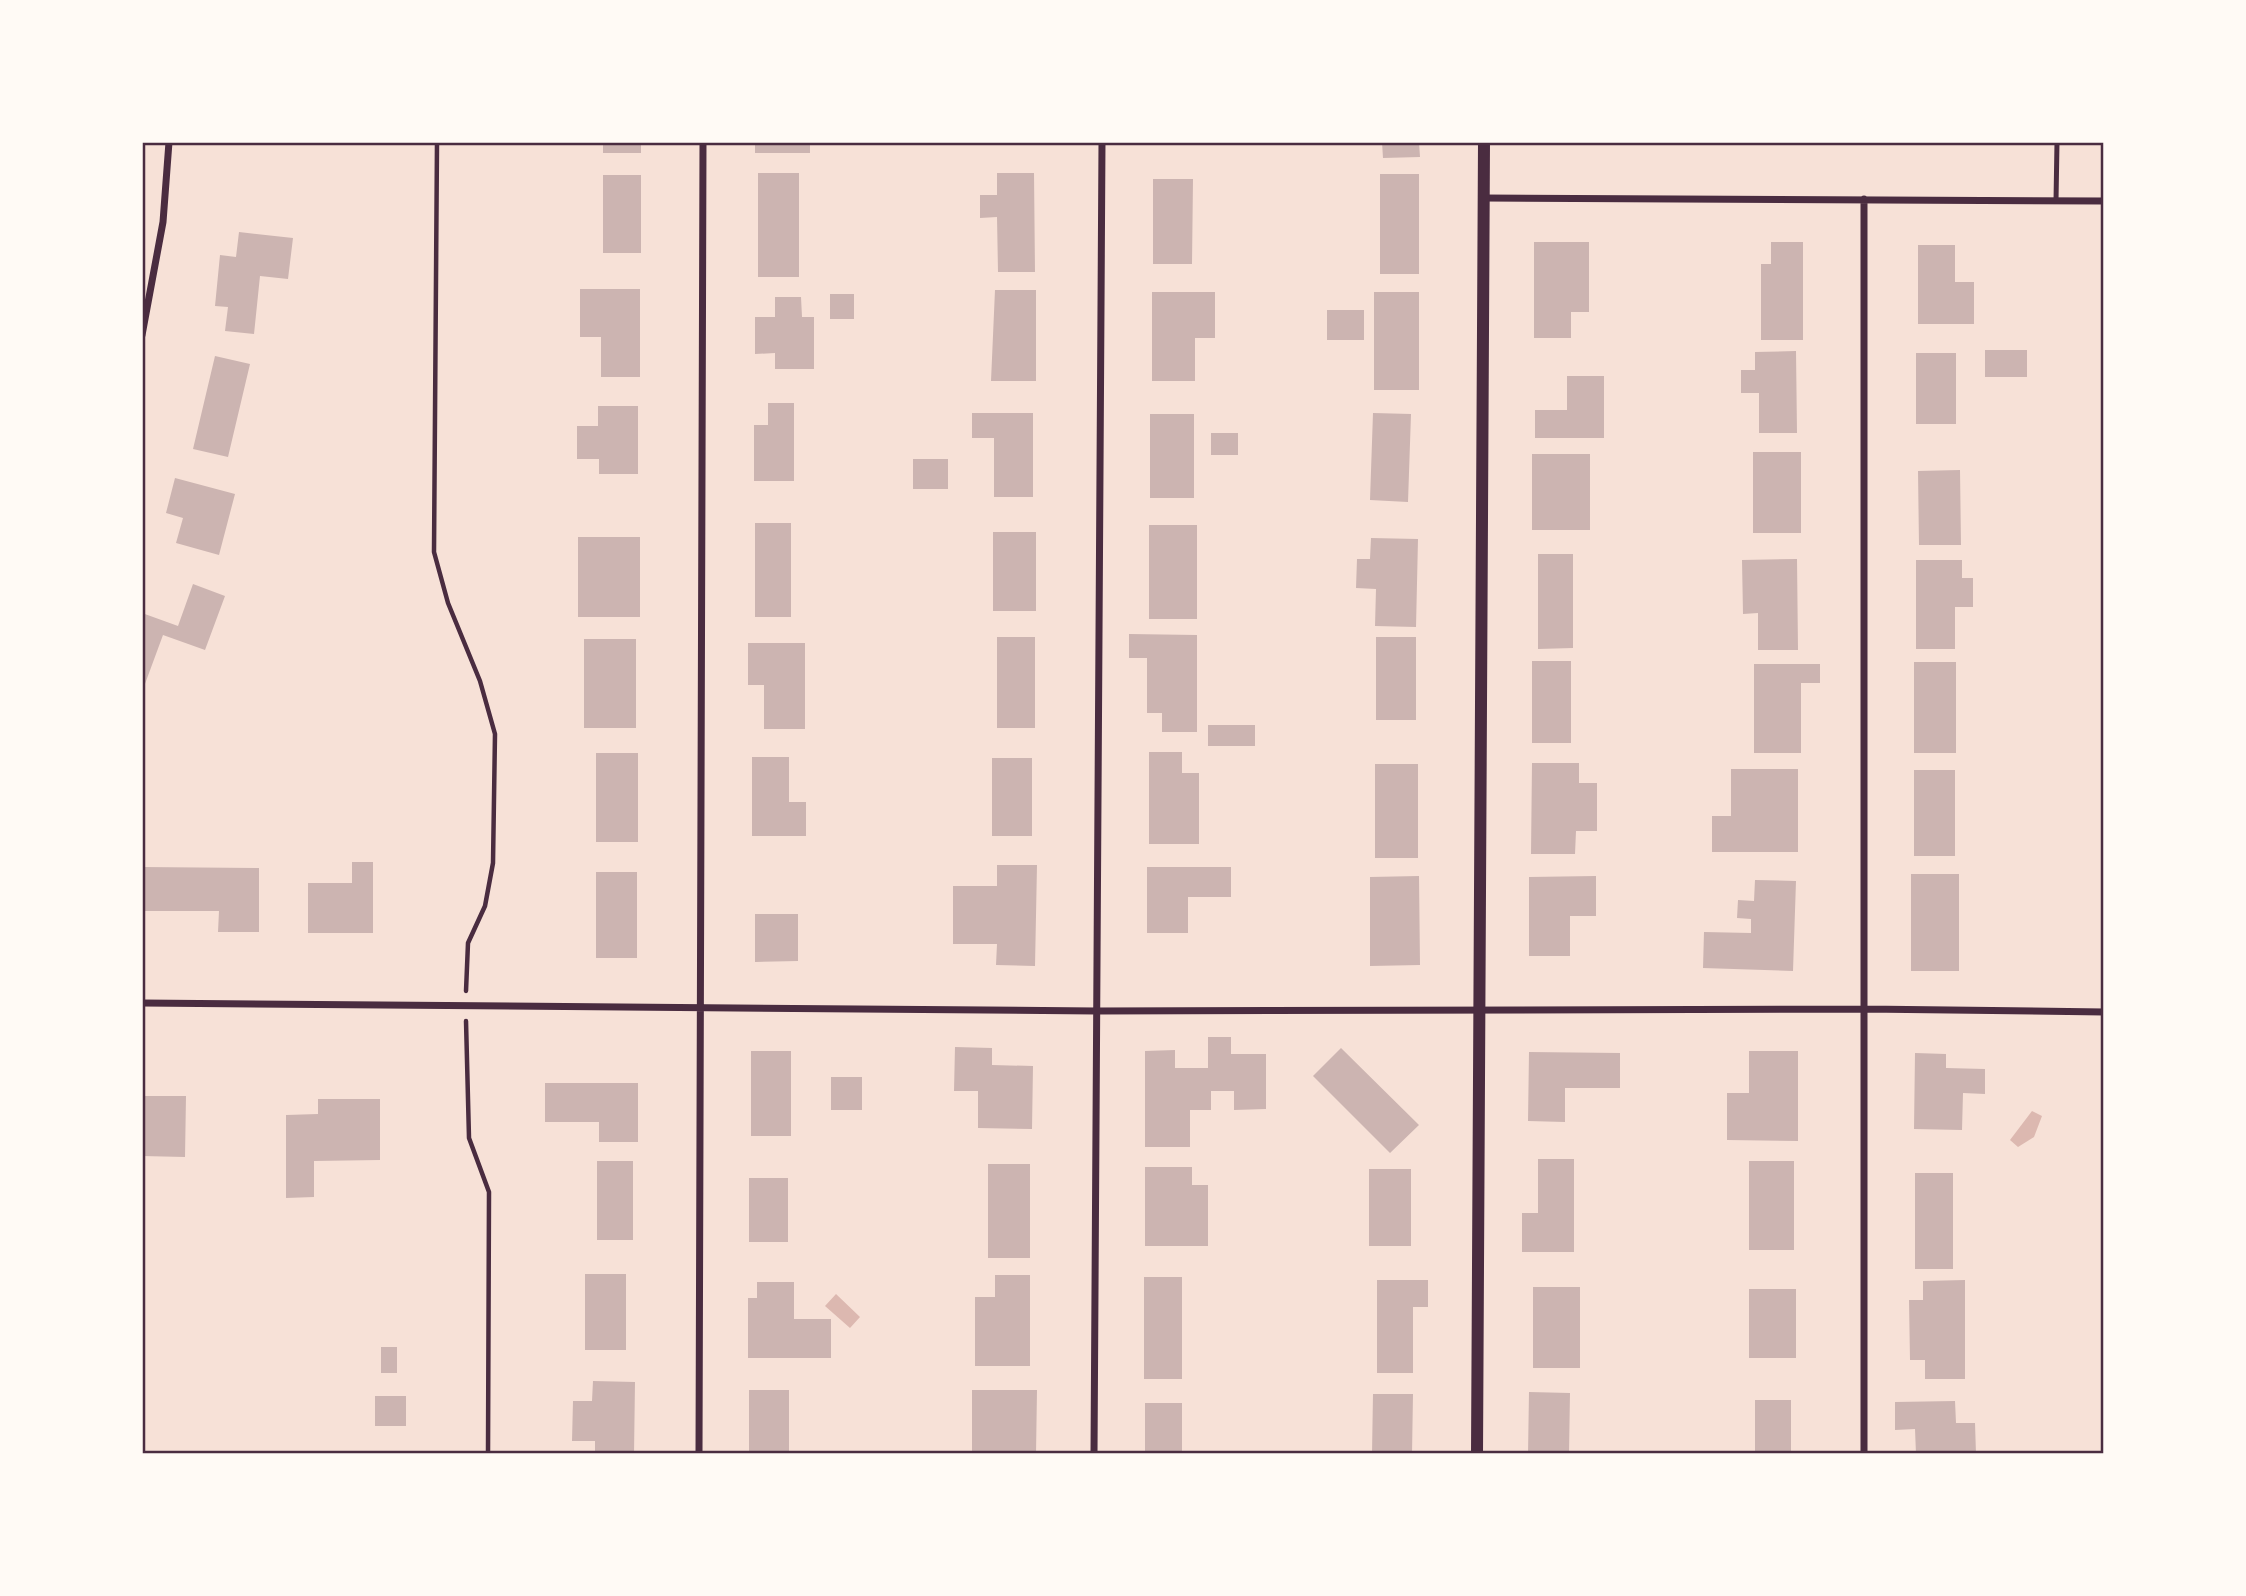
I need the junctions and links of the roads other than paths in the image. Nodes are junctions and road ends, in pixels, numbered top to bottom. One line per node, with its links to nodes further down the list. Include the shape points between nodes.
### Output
1 (169, 142): 10 (street, via 163,222)
2 (703, 142): 12 (street)
3 (1102, 142): 15 (street)
4 (1484, 142): 6 (street)
5 (2057, 142): 8 (lane)
6 (1484, 198): 7 (street); 14 (street)
7 (1864, 199): 8 (street); 13 (street)
8 (2056, 201): 9 (street)
9 (2104, 201)
10 (142, 335)
11 (142, 1003): 12 (street)
12 (702, 1008): 15 (street); 17 (street)
13 (1865, 1009): 14 (street); 16 (street); 20 (street)
14 (1481, 1010): 15 (street); 19 (street)
15 (1096, 1011): 18 (street)
16 (2104, 1012)
17 (699, 1454)
18 (1094, 1454)
19 (1478, 1454)
20 (1864, 1454)

